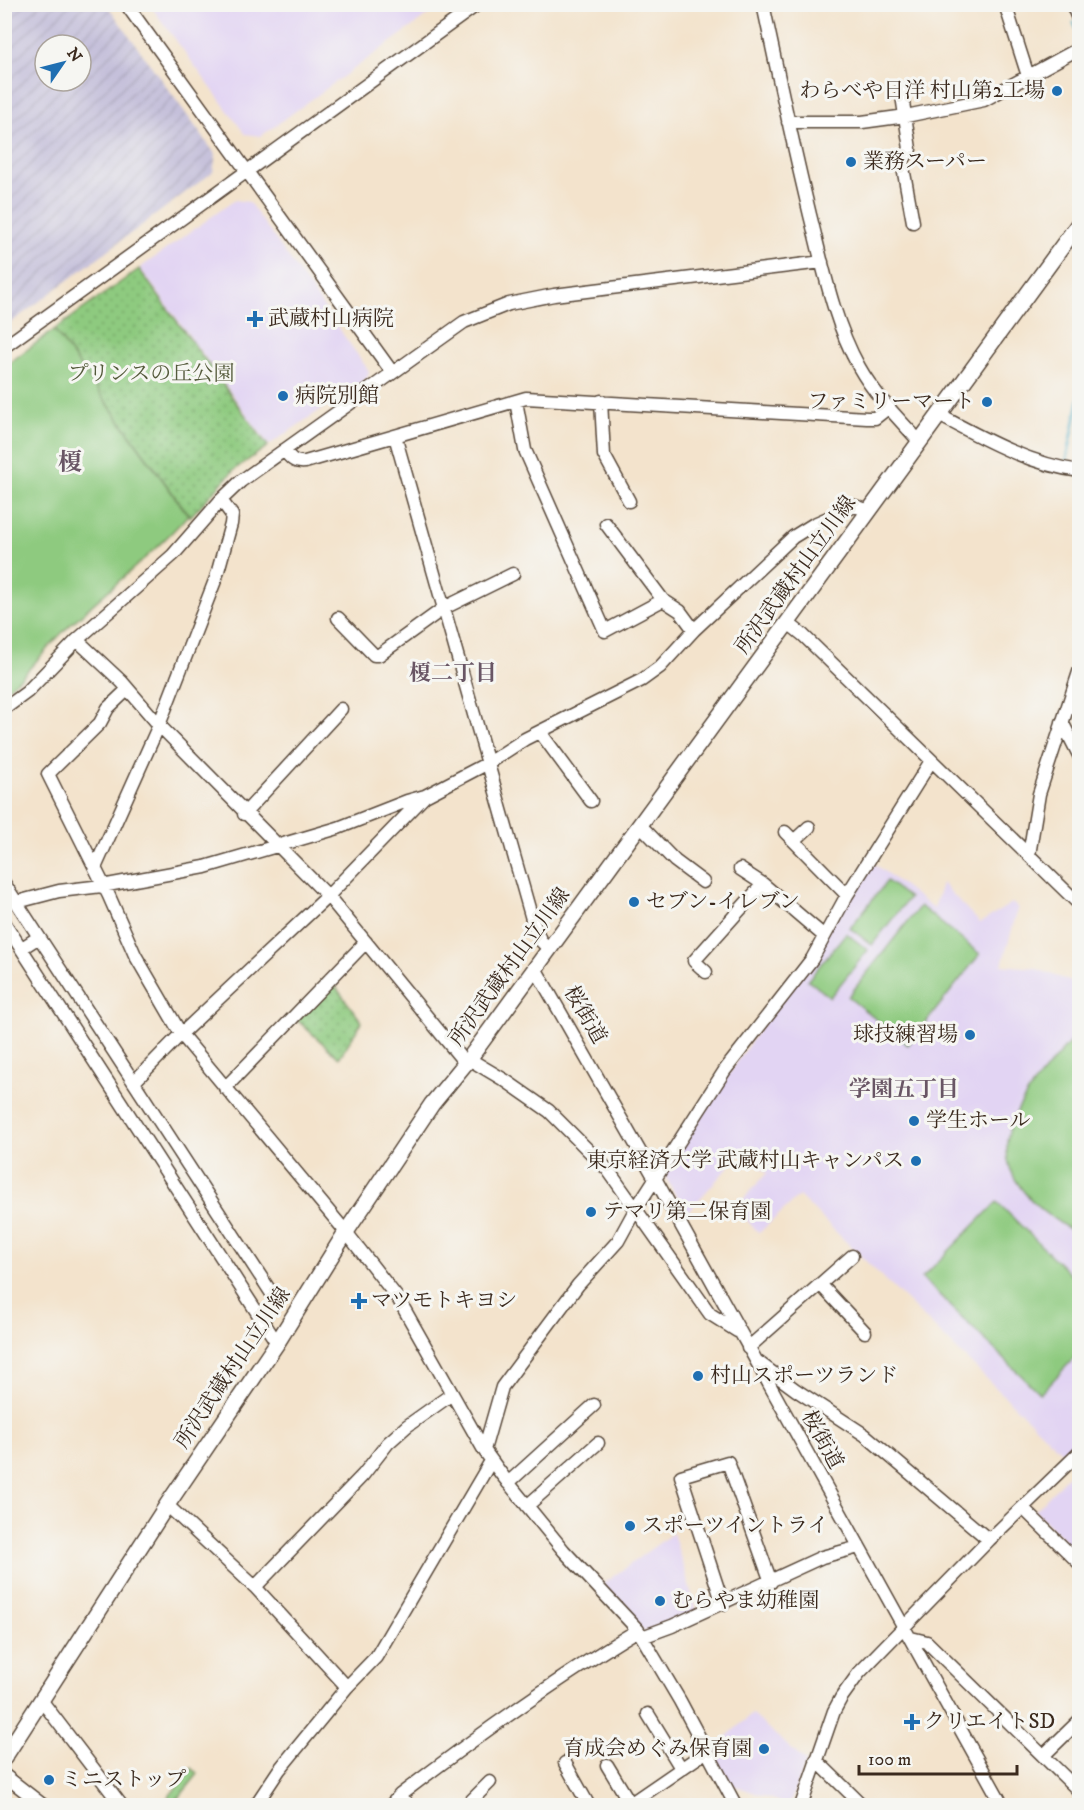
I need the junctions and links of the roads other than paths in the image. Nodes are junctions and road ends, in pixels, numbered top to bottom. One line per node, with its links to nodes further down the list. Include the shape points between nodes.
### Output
1 (126, 4): 12 (street)
2 (478, 4): 12 (street)
3 (763, 4): 11 (street)
4 (1005, 4): 8 (street)
5 (1072, 4): 6 (street)
6 (1080, 23)
7 (1080, 48): 8 (street)
8 (1028, 75): 10 (street, via 984,100)
9 (901, 89): 10 (street)
10 (906, 116): 11 (street, via 862,122); 13 (street, via 910,149 902,162)
11 (788, 122): 15 (street)
12 (247, 171): 16 (street); 17 (street)
13 (913, 222)
14 (1080, 222): 21 (main road, 所沢武蔵村山立川線)
15 (822, 262): 17 (street, via 509,304 465,322); 20 (street, via 851,352)
16 (4, 347)
17 (392, 372): 24 (street)
18 (516, 401): 19 (street); 22 (street); 31 (street, via 525,450 605,631)
19 (601, 401): 20 (street, via 867,418); 27 (street, via 604,455)
20 (889, 407): 23 (street)
21 (939, 416): 23 (main road, 所沢武蔵村山立川線); 25 (street, via 1042,463)
22 (395, 436): 24 (street, via 305,462 291,459); 32 (street)
23 (919, 441): 28 (main road, 所沢武蔵村山立川線)
24 (284, 450): 26 (street)
25 (1080, 471)
26 (221, 500): 36 (street, via 178,549); 42 (street, via 231,515 231,524 216,578)
27 (629, 501)
28 (869, 511): 34 (main road, 所沢武蔵村山立川線); 35 (street, via 855,506 794,537)
29 (606, 524): 31 (street)
30 (513, 574): 32 (street)
31 (663, 600): 35 (street, via 680,611)
32 (444, 608): 33 (street, via 374,655); 47 (street)
33 (338, 618)
34 (788, 623): 46 (street); 51 (main road, 所沢武蔵村山立川線)
35 (694, 630): 43 (street, via 660,667 642,680)
36 (77, 640): 38 (street); 39 (street, via 27,692)
37 (1080, 669): 41 (street)
38 (128, 689): 42 (street); 55 (street, via 48,774)
39 (4, 709)
40 (341, 709): 50 (street)
41 (1062, 722): 44 (street); 54 (street, via 1039,794)
42 (159, 725): 50 (street); 55 (street)
43 (540, 732): 47 (street); 49 (street)
44 (1076, 744): 45 (street)
45 (1080, 757)
46 (931, 760): 54 (street); 61 (street)
47 (488, 763): 48 (street); 70 (street, via 532,919 540,940)
48 (425, 796): 53 (street); 62 (street)
49 (591, 801)
50 (244, 814): 53 (street)
51 (640, 825): 57 (street, via 675,861); 70 (main road, 所沢武蔵村山立川線)
52 (809, 827): 61 (street, via 789,837)
53 (279, 847): 60 (street, via 205,867); 62 (street)
54 (1029, 855): 64 (street)
55 (95, 868): 60 (street)
56 (740, 868): 59 (street)
57 (703, 882)
58 (4, 883): 63 (street)
59 (763, 884): 66 (street); 72 (street, via 694,961)
60 (102, 886): 63 (street, via 59,891); 73 (street, via 135,955)
61 (847, 895): 66 (street)
62 (328, 896): 68 (street); 73 (street)
63 (17, 902): 67 (street)
64 (1080, 905)
65 (4, 922): 69 (street)
66 (824, 936): 77 (street, via 812,959 725,1070)
67 (39, 937): 69 (street); 75 (street)
68 (366, 942): 74 (street); 76 (street)
69 (22, 948): 79 (street)
70 (549, 949): 71 (main road, 所沢武蔵村山立川線)
71 (535, 968): 74 (main road, 所沢武蔵村山立川線); 77 (street, 桜街道)
72 (706, 972)
73 (181, 1034): 75 (street); 76 (street)
74 (467, 1061): 80 (street, via 506,1081 549,1111 608,1170); 81 (main road, 所沢武蔵村山立川線, via 432,1104)
75 (134, 1082): 78 (street)
76 (225, 1088): 81 (street)
77 (656, 1180): 80 (street); 86 (street, 桜街道)
78 (204, 1192): 79 (street); 84 (street)
79 (187, 1204): 87 (street)
80 (635, 1210): 86 (street, via 711,1314); 94 (street, via 618,1241 578,1285 502,1387)
81 (346, 1232): 87 (main road, 所沢武蔵村山立川線); 90 (street, via 399,1300)
82 (852, 1256): 83 (street)
83 (820, 1284): 85 (street); 88 (street)
84 (274, 1297)
85 (865, 1332)
86 (740, 1333): 88 (street, 桜街道)
87 (277, 1343): 96 (main road, 所沢武蔵村山立川線)
88 (748, 1348): 89 (street, 桜街道)
89 (755, 1359): 99 (street, via 865,1435); 100 (street, 桜街道)
90 (452, 1394): 94 (street); 103 (street, via 388,1443 363,1475)
91 (594, 1405): 95 (street)
92 (598, 1443): 97 (street)
93 (1080, 1452): 98 (street)
94 (488, 1455): 95 (street); 107 (street, via 376,1657)
95 (508, 1483): 97 (street)
96 (167, 1504): 103 (street); 108 (main road, 所沢武蔵村山立川線)
97 (527, 1506): 106 (street)
98 (1023, 1508): 99 (street); 101 (street)
99 (989, 1540): 105 (street)
100 (859, 1547): 102 (street, via 822,1557); 105 (street, 桜街道)
101 (1080, 1564)
102 (771, 1582): 104 (street); 104 (street, via 728,1462 681,1476)
103 (255, 1587): 107 (street)
104 (723, 1604): 106 (street, via 672,1626)
105 (908, 1632): 112 (street, via 927,1642); 114 (street, via 859,1673 845,1692); 133 (street, 桜街道)
106 (640, 1633): 111 (street); 121 (street, via 548,1687)
107 (347, 1687): 125 (street, via 279,1770)
108 (41, 1700): 113 (main road, 所沢武蔵村山立川線); 124 (street)
109 (648, 1714): 117 (street)
110 (1080, 1720): 112 (street)
111 (706, 1751): 117 (street); 130 (street)
112 (1043, 1756): 120 (street)
113 (4, 1758)
114 (816, 1760): 131 (street); 132 (street)
115 (565, 1763): 129 (street)
116 (607, 1765): 122 (street)
117 (681, 1768): 122 (street)
118 (4, 1775): 123 (street)
119 (490, 1782): 128 (street)
120 (1080, 1792)
121 (400, 1795): 126 (street); 127 (street)
122 (631, 1804)
123 (44, 1806)
124 (122, 1806)
125 (255, 1806)
126 (390, 1806)
127 (409, 1806)
128 (466, 1806)
129 (589, 1806)
130 (736, 1806)
131 (801, 1806)
132 (863, 1806)
133 (1003, 1806)

